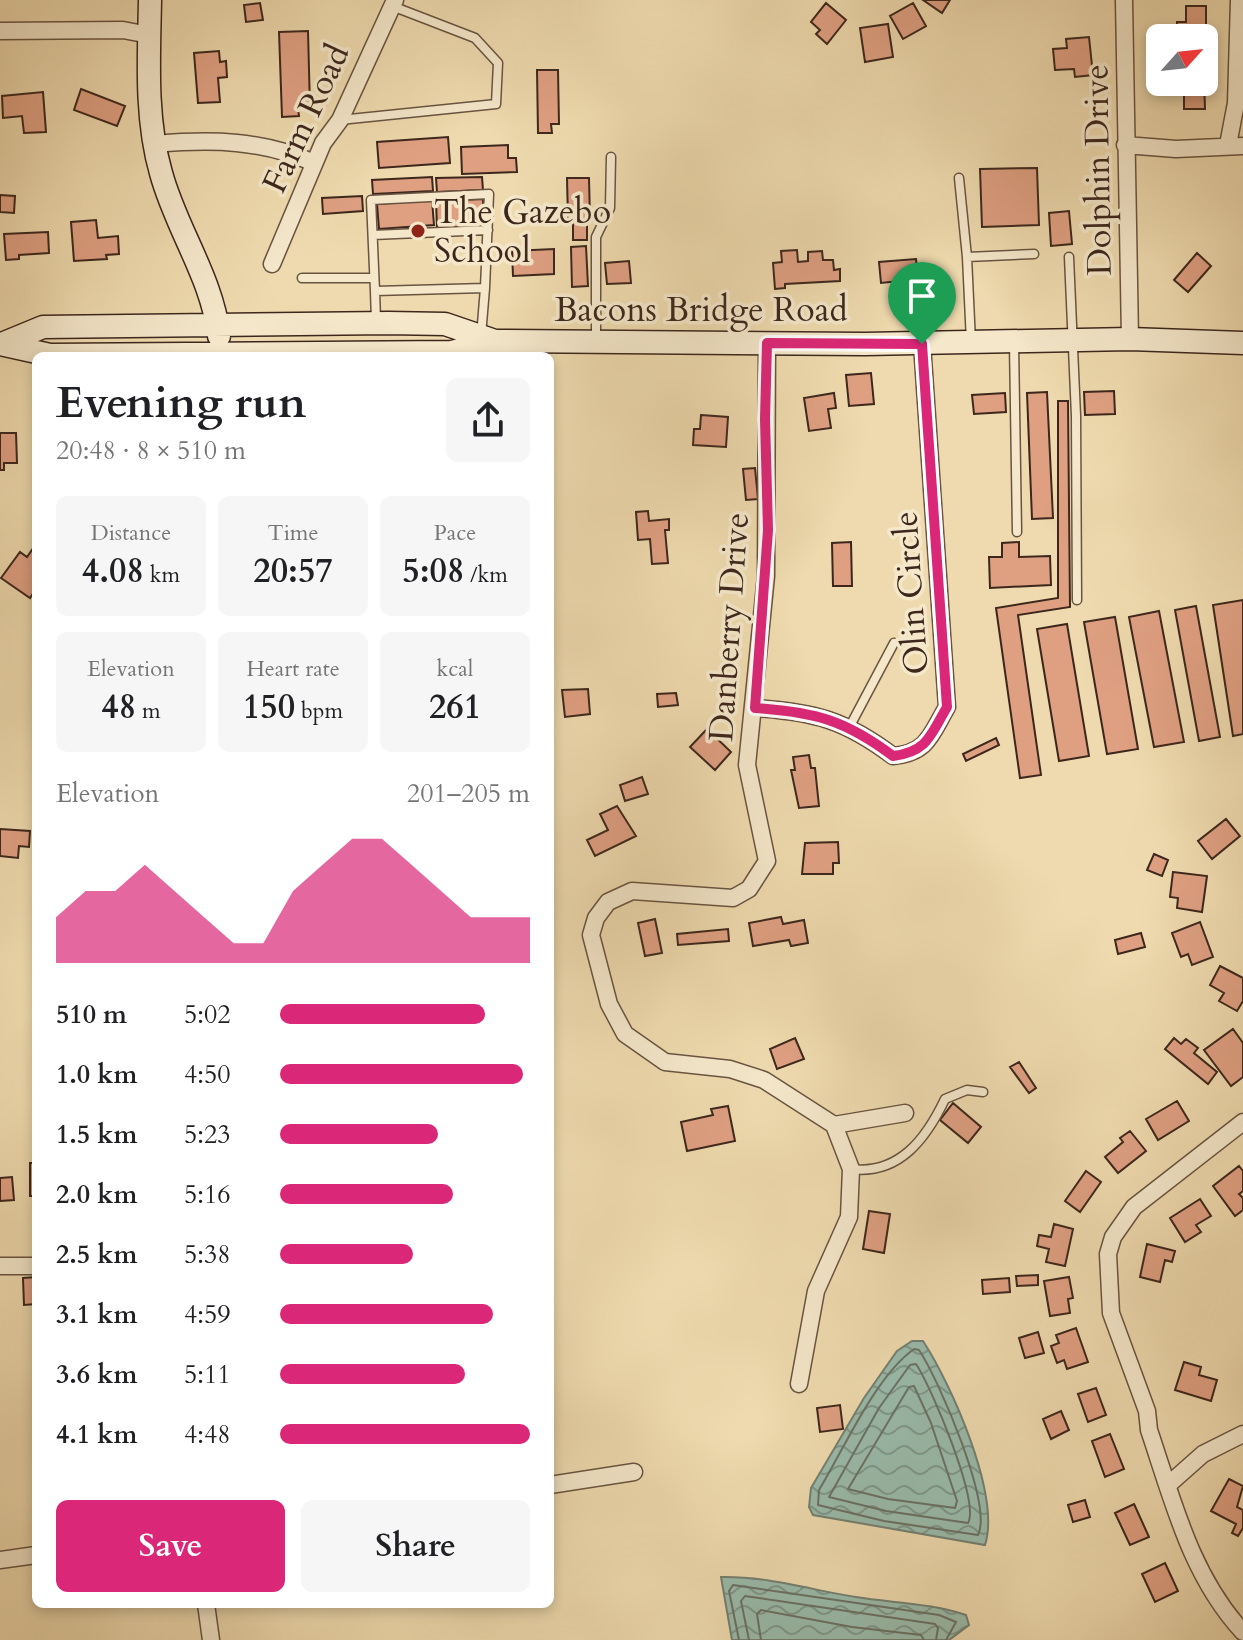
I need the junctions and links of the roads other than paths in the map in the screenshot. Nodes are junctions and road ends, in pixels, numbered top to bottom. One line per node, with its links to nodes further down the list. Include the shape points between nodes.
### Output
1 (150, 0): 6 (main road)
2 (1124, 0): 9 (street, Dolphin Drive)
3 (1239, 0): 10 (street)
4 (394, 3): 7 (street, Farm Road); 7 (lane, via 475,38 498,63 496,104)
5 (0, 31): 6 (street, via 123,30)
6 (149, 35): 8 (main road)
7 (340, 120): 12 (street, Farm Road)
8 (157, 144): 12 (street, via 218,139); 24 (main road, via 161,173)
9 (1125, 145): 10 (street); 27 (street, Dolphin Drive)
10 (1236, 146)
11 (611, 157): 34 (lane, via 610,208 596,237)
12 (314, 163): 19 (street, Farm Road)
13 (959, 178): 17 (lane)
14 (488, 230): 15 (lane); 15 (lane, via 489,194 371,200); 22 (lane)
15 (373, 235): 21 (lane)
16 (1034, 254): 17 (lane)
17 (967, 257): 31 (lane)
18 (1069, 257): 28 (lane)
19 (272, 264)
20 (302, 278): 21 (lane)
21 (374, 278): 23 (lane)
22 (485, 288): 23 (lane); 26 (lane)
23 (375, 291): 25 (lane)
24 (217, 324): 25 (main road, Bacons Bridge Road); 33 (main road, Bacons Bridge Road, via 43,327); 37 (main road)
25 (377, 324): 26 (main road, Bacons Bridge Road, via 445,324)
26 (488, 339): 34 (main road, Bacons Bridge Road); 38 (main road, Bacons Bridge Road)
27 (1130, 339): 28 (main road, Bacons Bridge Road); 32 (main road, Bacons Bridge Road)
28 (1073, 341): 29 (main road, Bacons Bridge Road); 40 (lane)
29 (1014, 342): 31 (main road, Bacons Bridge Road); 39 (lane)
30 (767, 343): 34 (main road, Bacons Bridge Road); 35 (main road, Bacons Bridge Road); 42 (street, Danberry Drive, via 768,530)
31 (971, 343): 35 (main road, Bacons Bridge Road)
32 (1243, 343)
33 (2, 344): 36 (main road, Bacons Bridge Road)
34 (596, 344)
35 (922, 344): 43 (street, Olin Circle, via 947,707 934,735 912,754 893,756)
36 (37, 352)
37 (221, 352)
38 (452, 352)
39 (1017, 532)
40 (1077, 600)
41 (894, 643): 43 (lane)
42 (755, 708): 43 (street, Olin Circle, via 810,712); 47 (street, Danberry Drive, via 747,765 767,861 761,875 733,898 632,891 608,902 591,935 609,1004 625,1034 665,1062 730,1069 764,1080)
43 (850, 726)
44 (983, 1092): 48 (lane, via 967,1090 945,1099 932,1126 888,1168)
45 (905, 1113): 47 (street)
46 (1243, 1122): 55 (street, via 1134,1207 1108,1254 1111,1313)
47 (834, 1125): 48 (street)
48 (851, 1169): 51 (street, via 849,1217 816,1291)
49 (0, 1266): 50 (street)
50 (32, 1266)
51 (799, 1384)
52 (1243, 1434): 55 (street, via 1203,1454)
53 (634, 1472): 54 (street)
54 (554, 1484)
55 (1168, 1485): 59 (street, via 1194,1560)
56 (32, 1556): 57 (street)
57 (0, 1560)
58 (207, 1608): 60 (street)
59 (1243, 1632)
60 (211, 1640)

